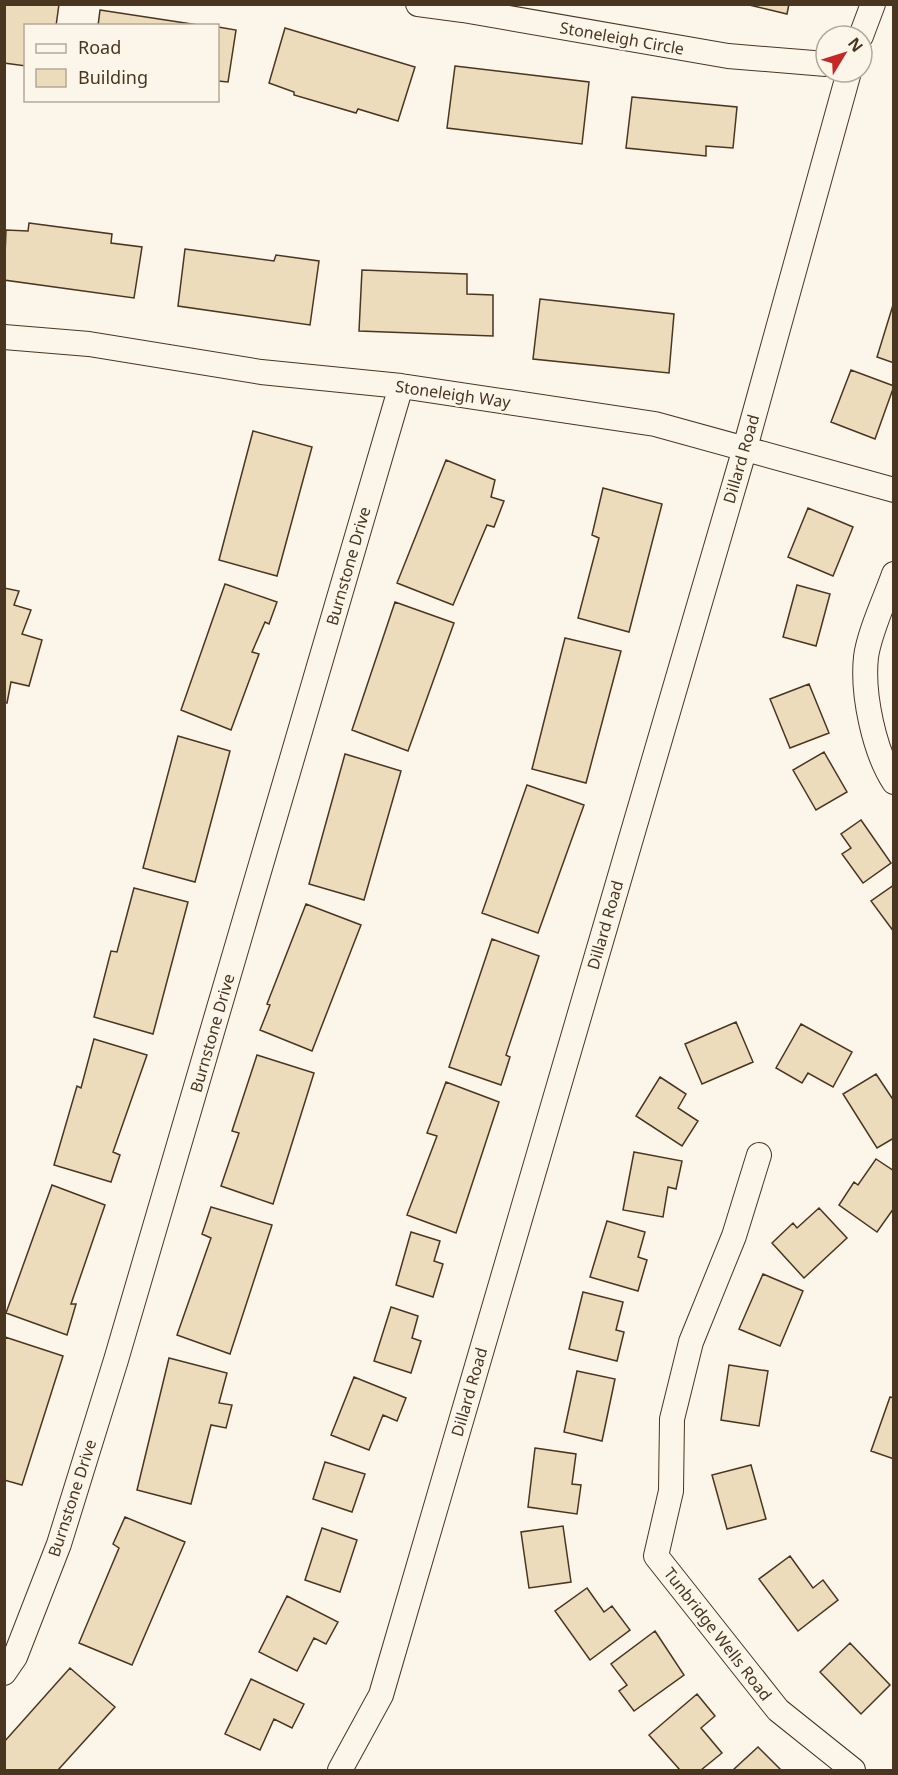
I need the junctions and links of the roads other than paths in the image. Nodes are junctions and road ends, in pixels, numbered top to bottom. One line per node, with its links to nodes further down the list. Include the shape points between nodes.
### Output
1 (418, 4): 4 (street, Stoneleigh Circle, via 728,57)
2 (873, 4): 3 (street)
3 (866, 24)
4 (814, 63)
5 (846, 84): 8 (street, Dillard Road)
6 (4, 337): 7 (street, Stoneleigh Way, via 89,344 261,372)
7 (401, 386): 8 (street, Stoneleigh Way, via 655,424); 13 (street, Burnstone Drive, via 59,1544 15,1657)
8 (745, 448): 9 (street, Stoneleigh Way); 14 (street, Dillard Road, via 381,1695)
9 (894, 490)
10 (894, 574): 11 (street, via 866,657 868,709 886,770)
11 (894, 782)
12 (759, 1155): 15 (street, Tunbridge Wells Road, via 734,1236 691,1342 672,1419 671,1491 656,1556 778,1710)
13 (4, 1672)
14 (340, 1770)
15 (853, 1770)

